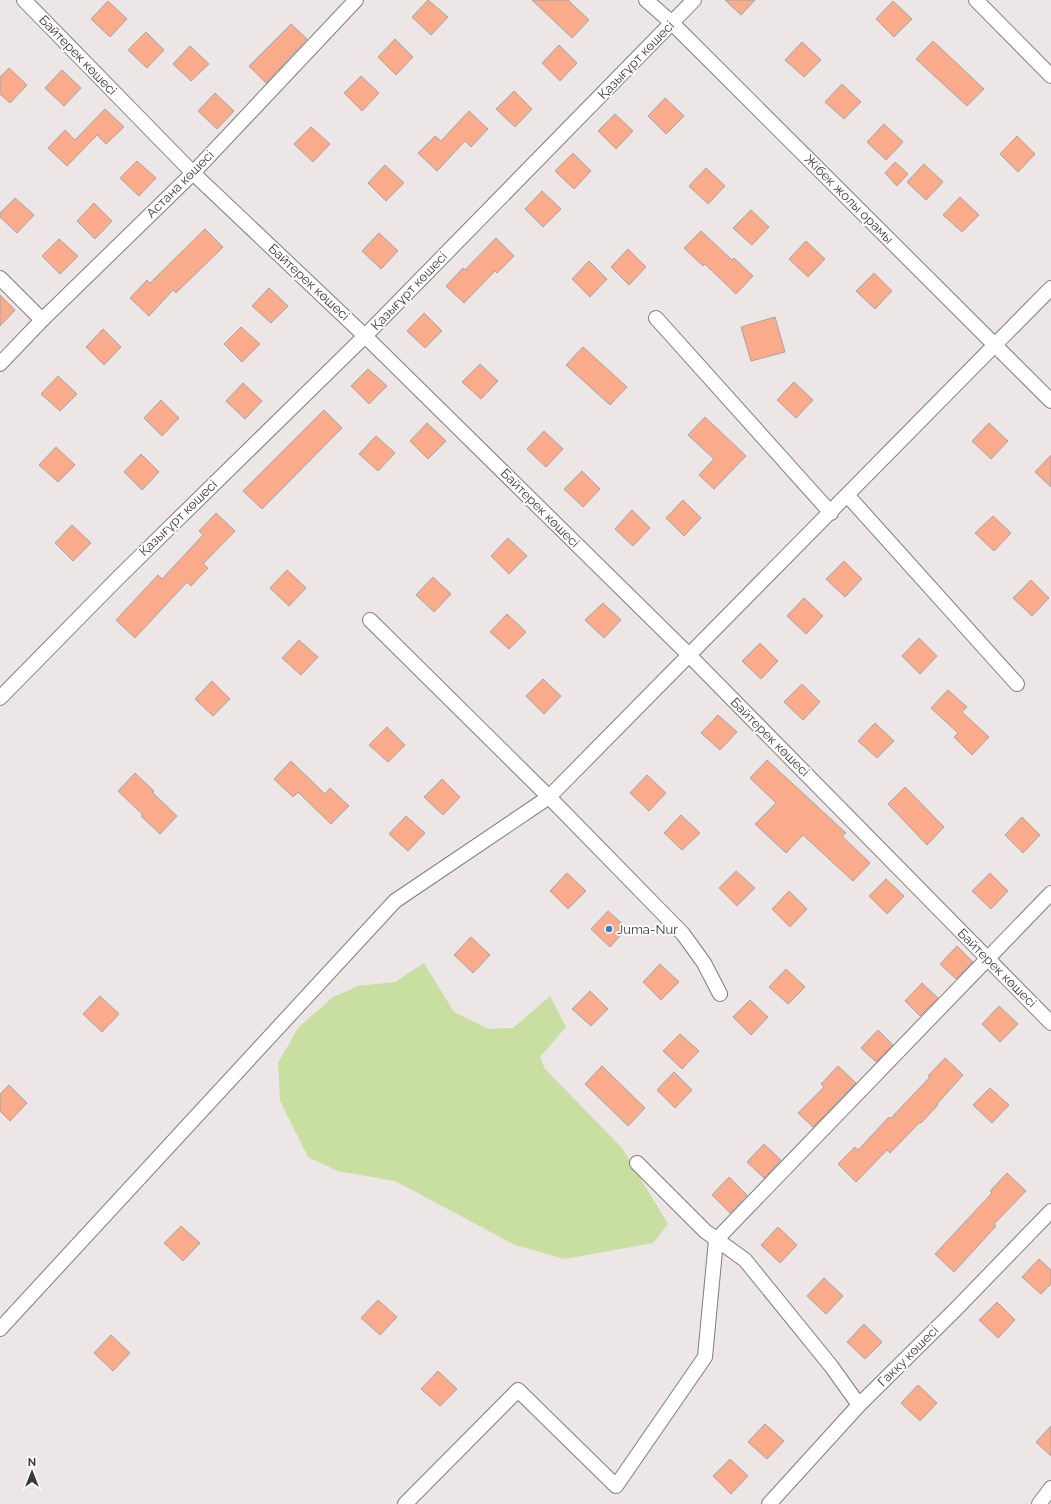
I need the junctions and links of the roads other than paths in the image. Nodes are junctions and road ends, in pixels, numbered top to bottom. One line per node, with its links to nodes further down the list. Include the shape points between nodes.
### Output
1 (24, 0): 8 (street, Байтерек көшесі)
2 (356, 0): 8 (street, Астана көшесі)
3 (646, 0): 6 (street, Жібек жолы орамы)
4 (694, 0): 6 (street, Қазығұрт көшесі)
5 (976, 0): 7 (street)
6 (672, 23): 13 (street, Қазығұрт көшесі); 14 (street, Жібек жолы орамы)
7 (1051, 76)
8 (193, 172): 12 (street, Астана көшесі); 13 (street, Байтерек көшесі)
9 (0, 278): 12 (street)
10 (1051, 288): 14 (street)
11 (656, 318): 18 (street)
12 (42, 320): 15 (street, Астана көшесі)
13 (365, 336): 20 (street, Байтерек көшесі); 22 (street, Қазығұрт көшесі, via 119,577)
14 (995, 344): 16 (street, Жібек жолы орамы); 17 (street)
15 (0, 364)
16 (1051, 401)
17 (848, 496): 18 (street); 21 (street)
18 (830, 513): 20 (street)
19 (370, 620): 23 (street)
20 (689, 655): 23 (street); 25 (street, Байтерек көшесі)
21 (1017, 684)
22 (0, 698)
23 (549, 797): 26 (street, via 683,934 704,963); 31 (street, via 394,901)
24 (1051, 893): 25 (street)
25 (988, 958): 27 (street, Байтерек көшесі); 30 (street)
26 (720, 994)
27 (1051, 1023)
28 (637, 1163): 30 (street)
29 (1051, 1211): 32 (street, Гакку көшесі)
30 (716, 1240): 32 (street, via 745,1260 831,1366); 34 (street, via 705,1357 616,1486 518,1390)
31 (0, 1329)
32 (859, 1405): 35 (street, Гакку көшесі)
33 (1051, 1488): 36 (street)
34 (405, 1504)
35 (769, 1504)
36 (1039, 1504)

